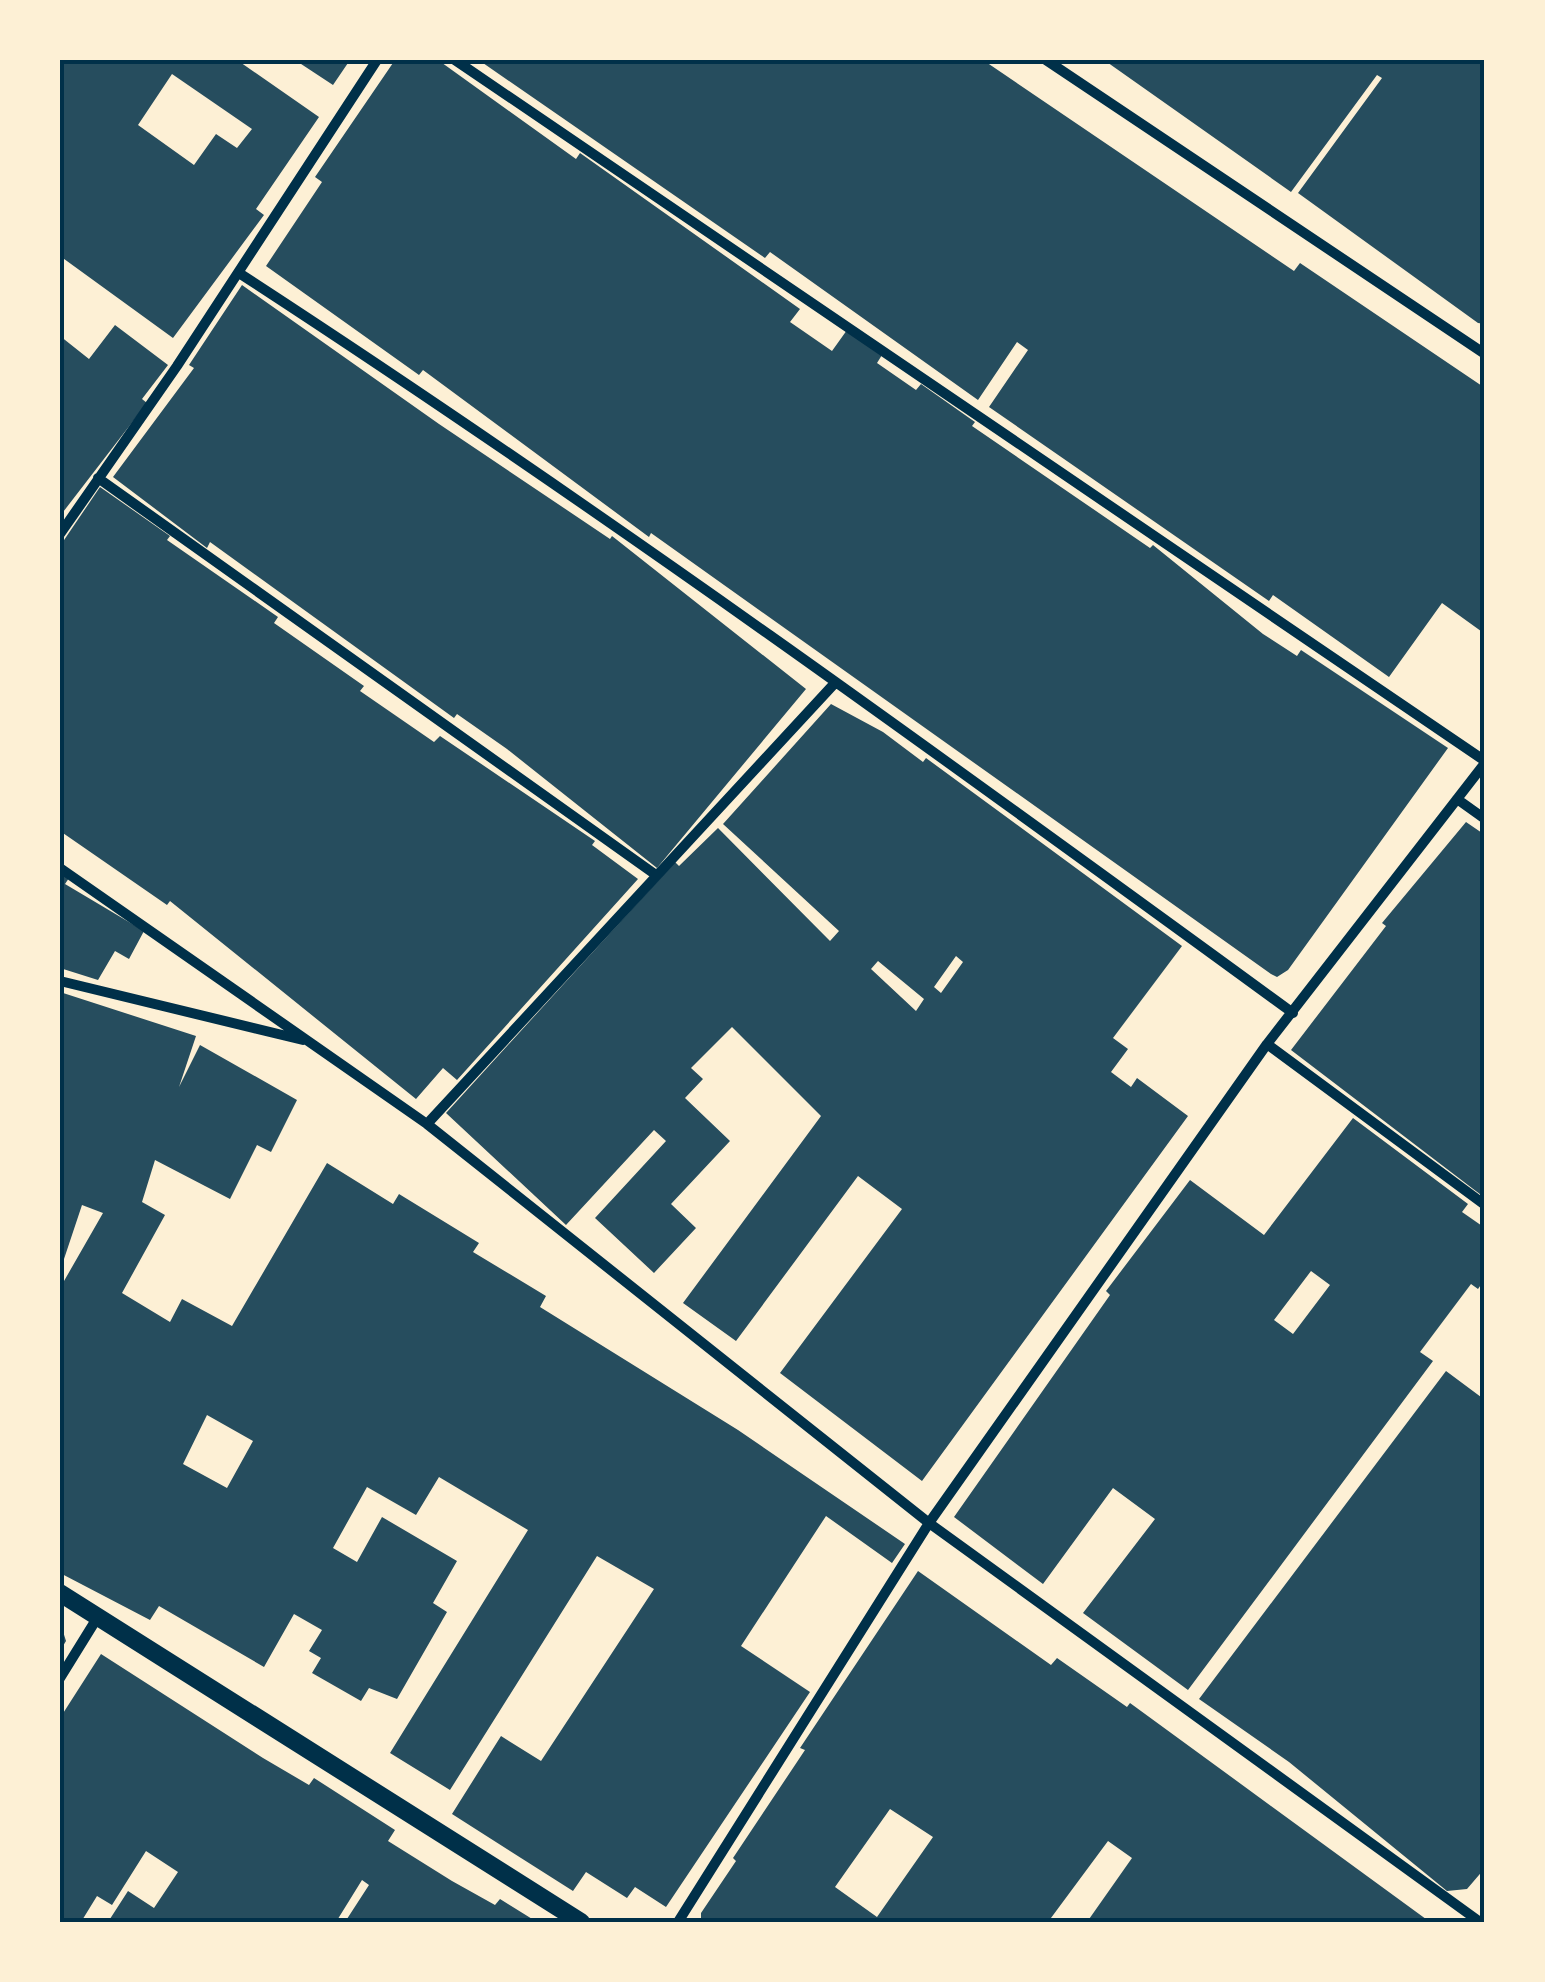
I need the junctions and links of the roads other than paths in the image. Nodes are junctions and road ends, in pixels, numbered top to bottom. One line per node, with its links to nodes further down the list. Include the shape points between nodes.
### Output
1 (378, 60): 4 (street)
2 (455, 60): 9 (street)
3 (1046, 60): 5 (street)
4 (239, 273): 6 (street); 8 (street, via 495,440)
5 (1485, 354)
6 (98, 478): 7 (street); 13 (street)
7 (60, 534)
8 (834, 684): 13 (street); 15 (street)
9 (1485, 762): 10 (street)
10 (1457, 799): 11 (street); 15 (street)
11 (1485, 819)
12 (60, 868): 16 (street)
13 (656, 875): 18 (street)
14 (60, 981): 16 (street)
15 (1293, 1013): 17 (street)
16 (309, 1042): 18 (street)
17 (1267, 1044): 19 (street); 20 (street)
18 (427, 1124): 20 (street)
19 (1485, 1205)
20 (928, 1523): 25 (street); 26 (street)
21 (60, 1593): 22 (street)
22 (99, 1615): 23 (street); 24 (street)
23 (60, 1678)
24 (581, 1922)
25 (678, 1922)
26 (1480, 1922)

